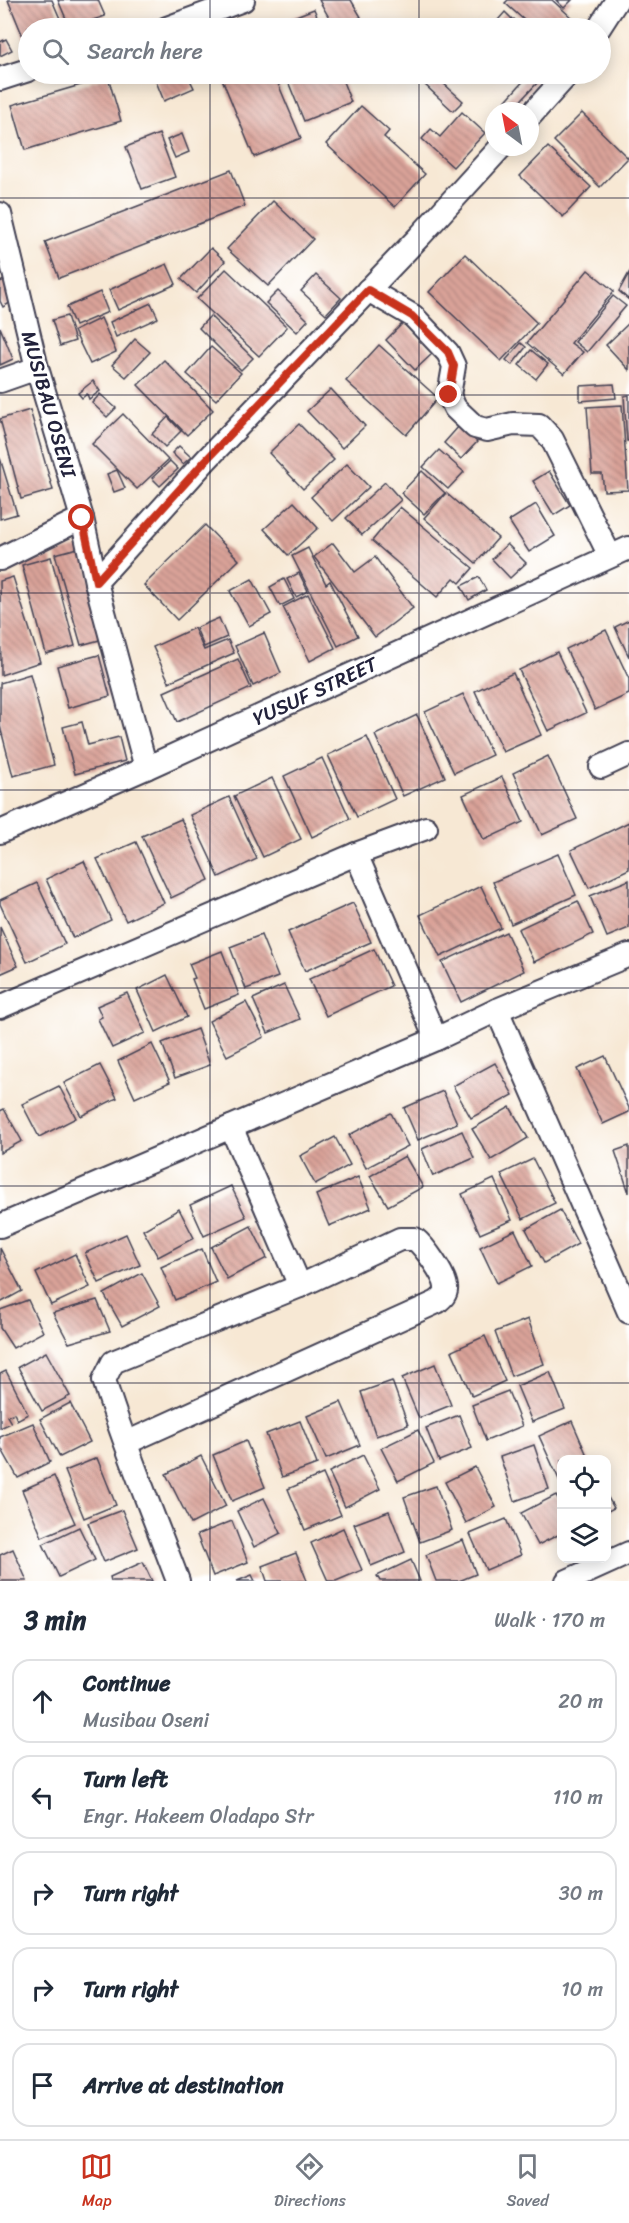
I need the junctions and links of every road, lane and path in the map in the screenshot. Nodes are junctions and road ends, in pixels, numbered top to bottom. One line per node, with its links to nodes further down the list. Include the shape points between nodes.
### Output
1 (243, 0): 3 (street)
2 (617, 0): 4 (street)
3 (194, 18)
4 (605, 18)
5 (18, 73): 6 (street)
6 (0, 79)
7 (559, 84): 8 (street)
8 (539, 106)
9 (493, 156): 11 (street)
10 (0, 214): 12 (street, MUSIBAU OSENI)
11 (368, 290): 15 (street, via 412,316 448,352 454,366 449,395 455,408 476,427 487,430 513,424 538,425 552,439); 17 (street)
12 (37, 368): 13 (street); 14 (street, MUSIBAU OSENI)
13 (0, 381)
14 (82, 518): 16 (street); 17 (street, MUSIBAU OSENI)
15 (619, 552): 20 (street, YUSUF STREET)
16 (0, 559)
17 (96, 582): 20 (street, MUSIBAU OSENI)
18 (629, 754): 19 (street)
19 (601, 767)
20 (146, 768): 22 (street, YUSUF STREET)
21 (426, 828): 23 (street)
22 (0, 832)
23 (356, 854): 25 (street); 27 (street)
24 (629, 955): 26 (street)
25 (0, 1007)
26 (497, 1010): 27 (street); 31 (street)
27 (436, 1039): 28 (street)
28 (231, 1127): 29 (street); 30 (street)
29 (0, 1226)
30 (300, 1286): 32 (street, via 112,1362 104,1380); 32 (street, via 400,1239 415,1239 425,1247 446,1286 444,1296 437,1302)
31 (629, 1312)
32 (126, 1443): 34 (street)
33 (629, 1553): 35 (street)
34 (177, 1581)
35 (567, 1581)

